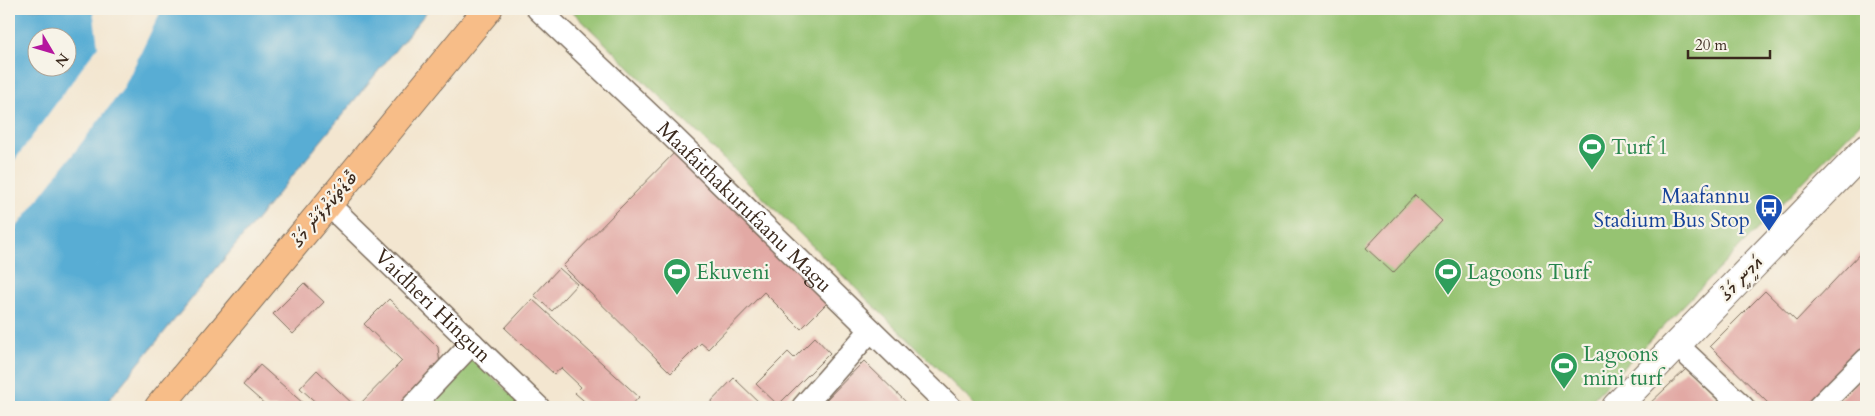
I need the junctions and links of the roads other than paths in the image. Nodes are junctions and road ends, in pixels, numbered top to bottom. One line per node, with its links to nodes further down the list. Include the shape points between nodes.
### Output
1 (488, 9): 4 (main road, ބޮޑުތަކުރުފާނު މަގު)
2 (538, 9): 5 (street, Maafaithakurufaanu Magu)
3 (1866, 149): 7 (street, އަމީނީ މަގު)
4 (328, 204): 6 (street, Vaidheri Hingun); 9 (main road, ބޮޑުތަކުރުފާނު މަގު)
5 (871, 330): 12 (street); 13 (street, Maafaithakurufaanu Magu)
6 (472, 343): 10 (street); 11 (street, Vaidheri Hingun)
7 (1677, 345): 14 (street, އަމީނީ މަގު); 15 (street)
8 (1866, 360): 16 (street)
9 (159, 407)
10 (412, 407)
11 (538, 407)
12 (803, 407)
13 (950, 407)
14 (1616, 407)
15 (1743, 407)
16 (1819, 407)

